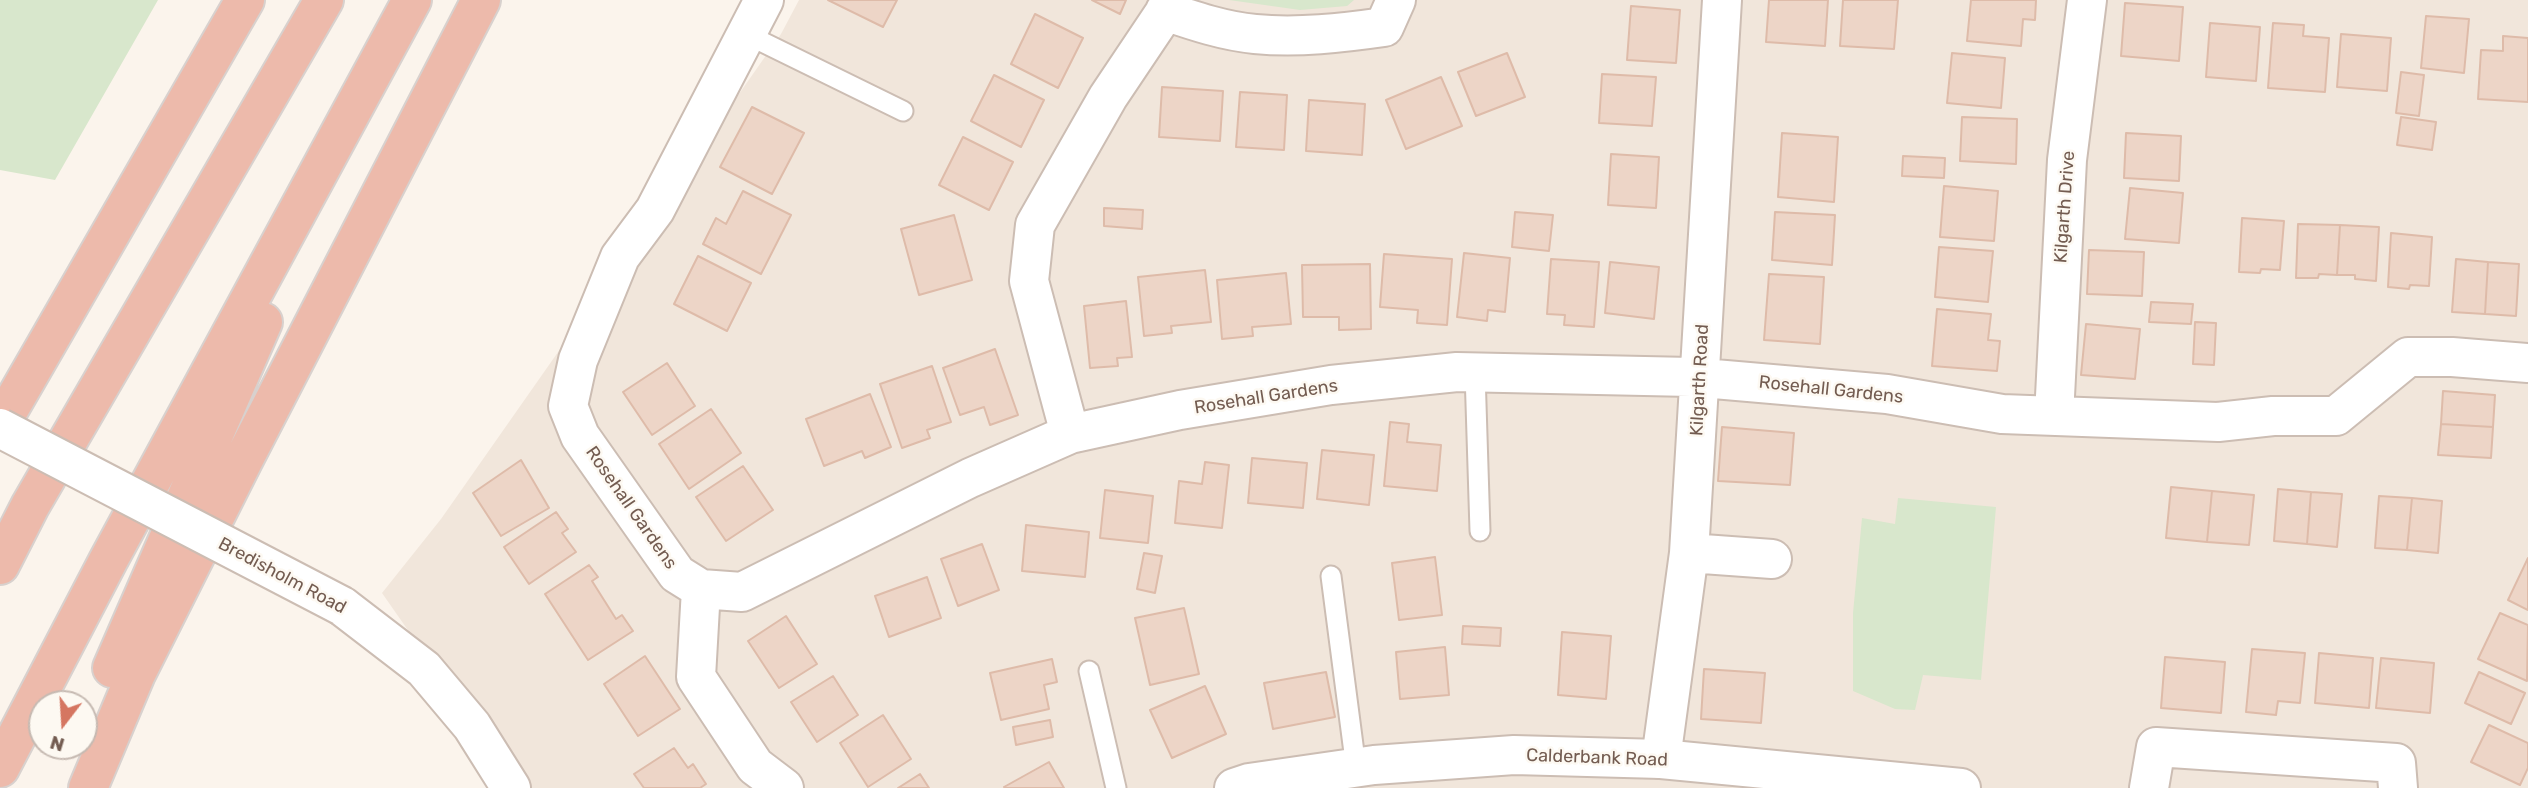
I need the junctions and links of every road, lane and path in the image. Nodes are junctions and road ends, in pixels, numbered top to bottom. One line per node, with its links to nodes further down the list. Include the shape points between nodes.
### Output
1 (245, 0): 16 (highway)
2 (324, 0): 21 (highway)
3 (412, 0): 25 (highway, via 263,321); 28 (highway)
4 (481, 0): 31 (highway, via 136,674)
5 (764, 0): 10 (street, Rosehall Gardens)
6 (1396, 0): 9 (street, via 1384,27 1334,34 1254,34 1203,24)
7 (1722, 0): 14 (street, Kilgarth Road)
8 (2087, 0): 15 (street, Kilgarth Drive, via 2067,160)
9 (1169, 6): 17 (street, via 1108,97 1035,225 1029,281)
10 (746, 34): 11 (lane); 23 (street, Rosehall Gardens, via 655,210 620,257 578,360 568,406 580,436 677,574)
11 (903, 111)
12 (2528, 363): 15 (street, Rosehall Gardens, via 2408,357 2336,416 2218,422)
13 (1475, 372): 14 (street, Rosehall Gardens); 17 (street, Rosehall Gardens, via 1331,385); 18 (lane)
14 (1700, 378): 15 (street, Rosehall Gardens, via 1887,394 2002,414); 19 (street, Kilgarth Road)
15 (2054, 416)
16 (0, 426): 32 (street, Bredisholm Road, bridge, via 342,606 424,669 472,726)
17 (1070, 434): 23 (street, Rosehall Gardens, via 970,478 742,592)
18 (1480, 531)
19 (1689, 552): 20 (street); 26 (street, Kilgarth Road)
20 (1772, 559)
21 (0, 565)
22 (1331, 576): 29 (lane)
23 (701, 589): 33 (street, via 696,677 754,766)
24 (1089, 671): 34 (lane)
25 (98, 701)
26 (1661, 759): 29 (street, Calderbank Road, via 1514,755); 36 (street, Calderbank Road)
27 (73, 760): 30 (highway)
28 (0, 768)
29 (1369, 773): 35 (street, Calderbank Road)
30 (62, 788)
31 (88, 788)
32 (511, 788)
33 (784, 788)
34 (1116, 788)
35 (1234, 788)
36 (1961, 788)
37 (2149, 788): 38 (street, via 2156,747 2396,763)
38 (2398, 788)

